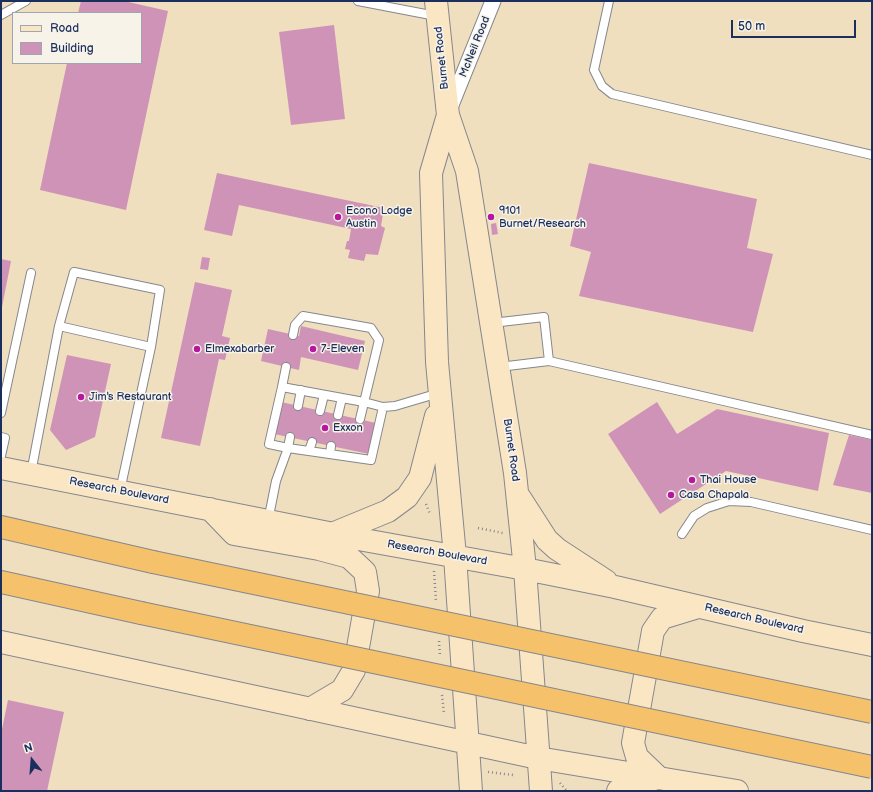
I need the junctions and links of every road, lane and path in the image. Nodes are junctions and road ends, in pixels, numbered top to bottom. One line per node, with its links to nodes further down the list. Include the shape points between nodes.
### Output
1 (26, 1): 6 (lane)
2 (358, 1): 5 (lane)
3 (493, 1): 7 (street, McNeil Road)
4 (608, 1): 8 (lane, via 594,70 602,86 612,94)
5 (437, 9): 7 (main road, Burnet Road)
6 (1, 15)
7 (448, 115): 10 (main road, Burnet Road, via 467,171); 20 (main road, Burnet Road, via 431,173)
8 (872, 156)
9 (31, 273): 26 (lane)
10 (492, 323): 14 (lane, via 544,317); 16 (main road, Burnet Road)
11 (59, 326): 13 (lane); 13 (lane, via 74,272 160,290); 37 (lane)
12 (293, 335): 22 (lane, via 295,325 303,316 372,328 379,340)
13 (151, 346): 38 (lane)
14 (549, 362): 16 (lane); 29 (lane)
15 (286, 367): 17 (lane)
16 (498, 367): 39 (main road, Burnet Road)
17 (282, 386): 18 (lane); 33 (lane, via 269,444)
18 (301, 390): 19 (lane); 23 (lane)
19 (324, 395): 21 (lane); 25 (lane)
20 (440, 397): 24 (lane); 48 (main road, via 420,478 407,497 388,511); 50 (main road, Burnet Road)
21 (342, 398): 22 (lane); 27 (lane)
22 (364, 402): 24 (lane); 28 (lane)
23 (298, 406)
24 (383, 407): 34 (lane, via 371,460 331,450)
25 (320, 411)
26 (1, 413)
27 (338, 415)
28 (360, 419)
29 (872, 435)
30 (1, 437): 35 (lane, via 5,438)
31 (290, 437): 33 (lane)
32 (312, 442): 34 (lane)
33 (288, 448): 34 (lane); 43 (lane, via 276,481)
34 (309, 451)
35 (1, 456)
36 (1, 468): 37 (main road, Research Boulevard)
37 (31, 473): 38 (main road, Research Boulevard)
38 (120, 491): 41 (main road, Research Boulevard)
39 (517, 493): 51 (main road, Burnet Road); 53 (main road, via 547,540)
40 (425, 500): 42 (path)
41 (210, 509): 43 (main road, Research Boulevard); 57 (main road, via 234,534 349,556 365,572 368,591 354,670 342,690)
42 (433, 520)
43 (268, 521): 48 (main road, Research Boulevard)
44 (1, 527): 58 (highway, bridge, via 153,562)
45 (478, 528): 47 (path)
46 (872, 530): 49 (lane, via 751,502 729,501 707,508 694,516)
47 (504, 533)
48 (332, 534): 50 (main road, Research Boulevard)
49 (682, 534)
50 (455, 556): 51 (main road, Research Boulevard); 59 (main road, Burnet Road)
51 (526, 569): 53 (main road, Research Boulevard); 60 (main road, Burnet Road)
52 (1, 582): 61 (highway, bridge)
53 (615, 587): 54 (main road, Research Boulevard)
54 (699, 606): 56 (main road, Research Boulevard); 64 (main road, via 662,618 652,630 633,743 638,757)
55 (1, 642): 57 (main road)
56 (872, 645)
57 (310, 709): 59 (main road)
58 (872, 712)
59 (467, 743): 60 (main road); 66 (main road, Burnet Road)
60 (538, 758): 64 (main road); 67 (main road, Burnet Road)
61 (872, 767)
62 (487, 772): 63 (path)
63 (513, 775)
64 (659, 778): 65 (main road); 68 (main road)
65 (731, 790)
66 (471, 791)
67 (541, 791)
68 (618, 791)

